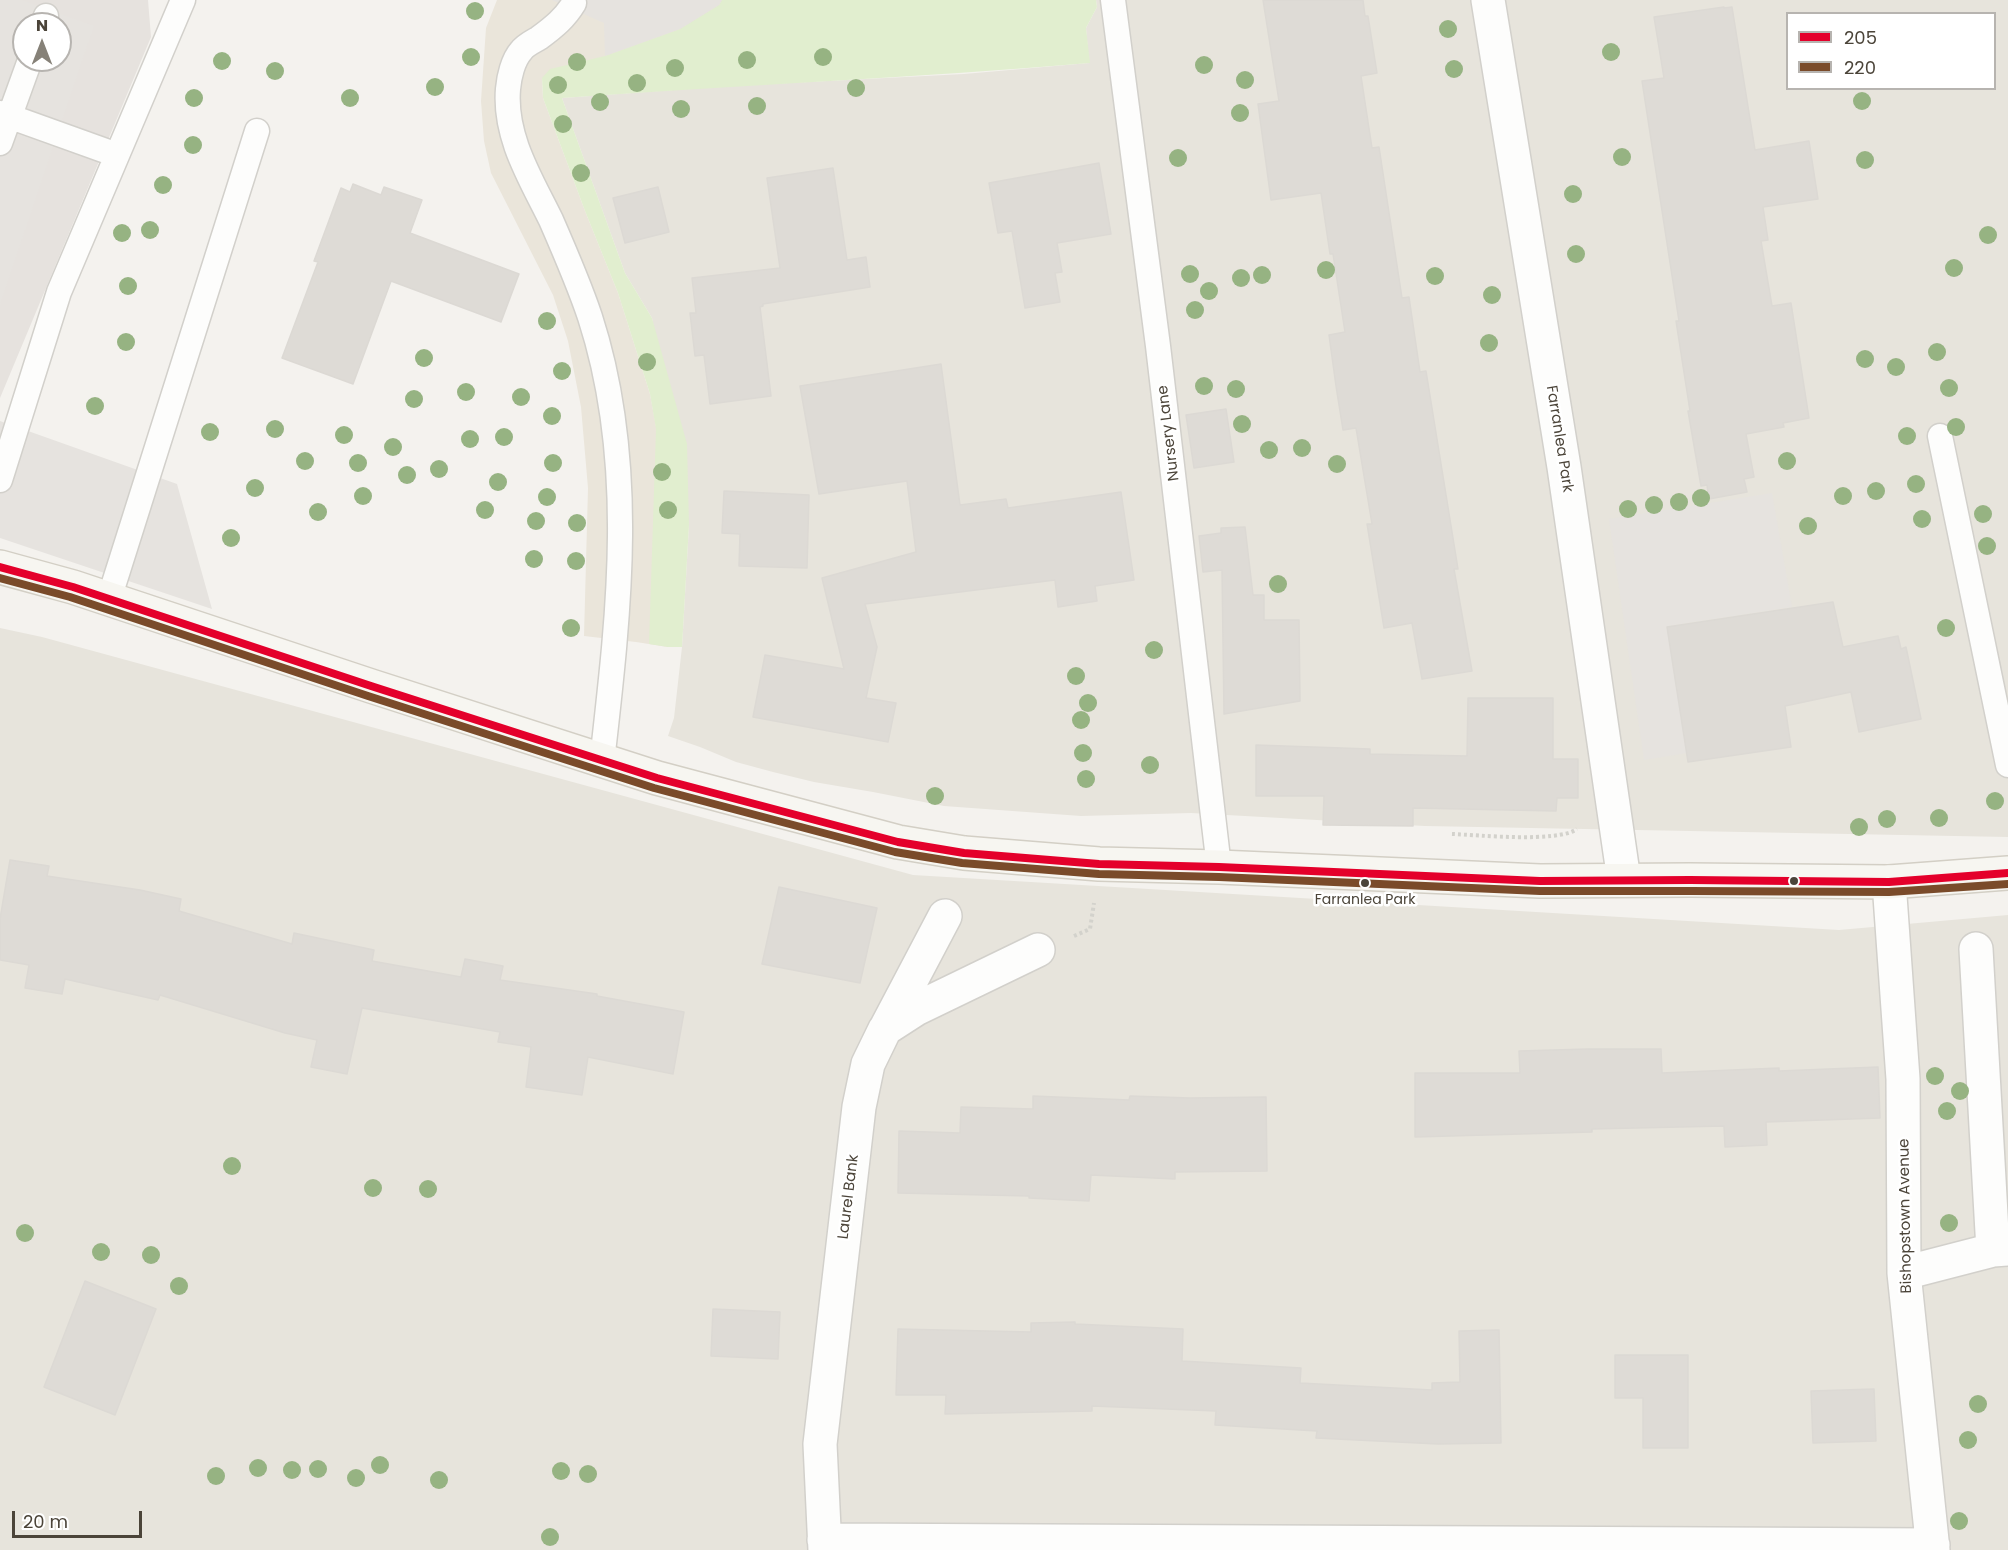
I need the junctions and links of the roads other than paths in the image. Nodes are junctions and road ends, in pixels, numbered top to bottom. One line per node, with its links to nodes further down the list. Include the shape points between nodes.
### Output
1 (183, 0): 9 (lane)
2 (1113, 0): 16 (lane, Nursery Lane)
3 (1488, 0): 18 (street, Farranlea Park, via 1564,467)
4 (574, 3): 14 (lane, via 554,28 521,50 508,88 508,117 513,141 562,244 590,317 615,424 621,534 616,639)
5 (24, 72): 6 (lane)
6 (5, 114): 8 (lane); 9 (lane)
7 (257, 131): 13 (lane)
8 (0, 143)
9 (117, 154): 11 (lane, via 59,292)
10 (1940, 436): 15 (lane)
11 (0, 480)
12 (0, 567): 13 (main road)
13 (109, 599): 14 (main road)
14 (602, 761): 16 (main road, via 898,842 964,853 1099,864)
15 (2008, 765)
16 (1219, 867): 18 (main road, via 1540,881)
17 (2008, 873): 19 (main road)
18 (1624, 880): 19 (main road)
19 (1889, 882): 25 (street, Bishopstown Avenue, via 1903,1079)
20 (945, 916): 23 (street, Laurel Bank)
21 (1976, 949): 24 (street)
22 (1038, 950): 23 (street, via 916,1009)
23 (885, 1029): 26 (street, Laurel Bank, via 868,1064 859,1107 820,1444)
24 (2000, 1250): 25 (street)
25 (1904, 1273): 27 (street, Bishopstown Avenue)
26 (825, 1545): 27 (street)
27 (1933, 1547)

